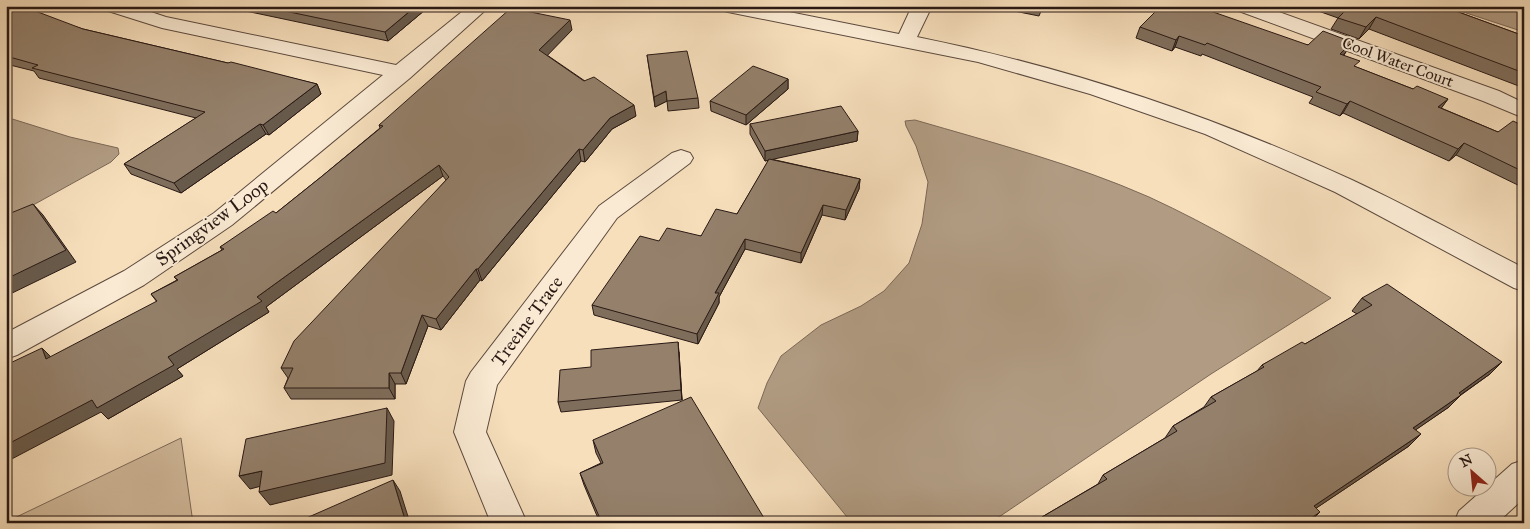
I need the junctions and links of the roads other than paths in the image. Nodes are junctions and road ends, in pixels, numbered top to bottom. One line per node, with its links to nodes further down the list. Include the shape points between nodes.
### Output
1 (112, 6): 7 (street, via 162,22)
2 (481, 6): 7 (street, Springview Loop)
3 (728, 6): 6 (street)
4 (922, 6): 6 (street)
5 (1243, 6): 8 (street, Cool Water Court, via 1491,96)
6 (906, 40): 10 (street, via 981,56 1089,86 1213,129 1344,186)
7 (402, 73): 11 (street, Springview Loop, via 223,219 134,278)
8 (1524, 111)
9 (681, 158): 13 (street, Treeine Trace, via 608,212 482,381 470,432)
10 (1524, 281)
11 (6, 347)
12 (1524, 475): 14 (street)
13 (509, 523)
14 (1472, 523)

